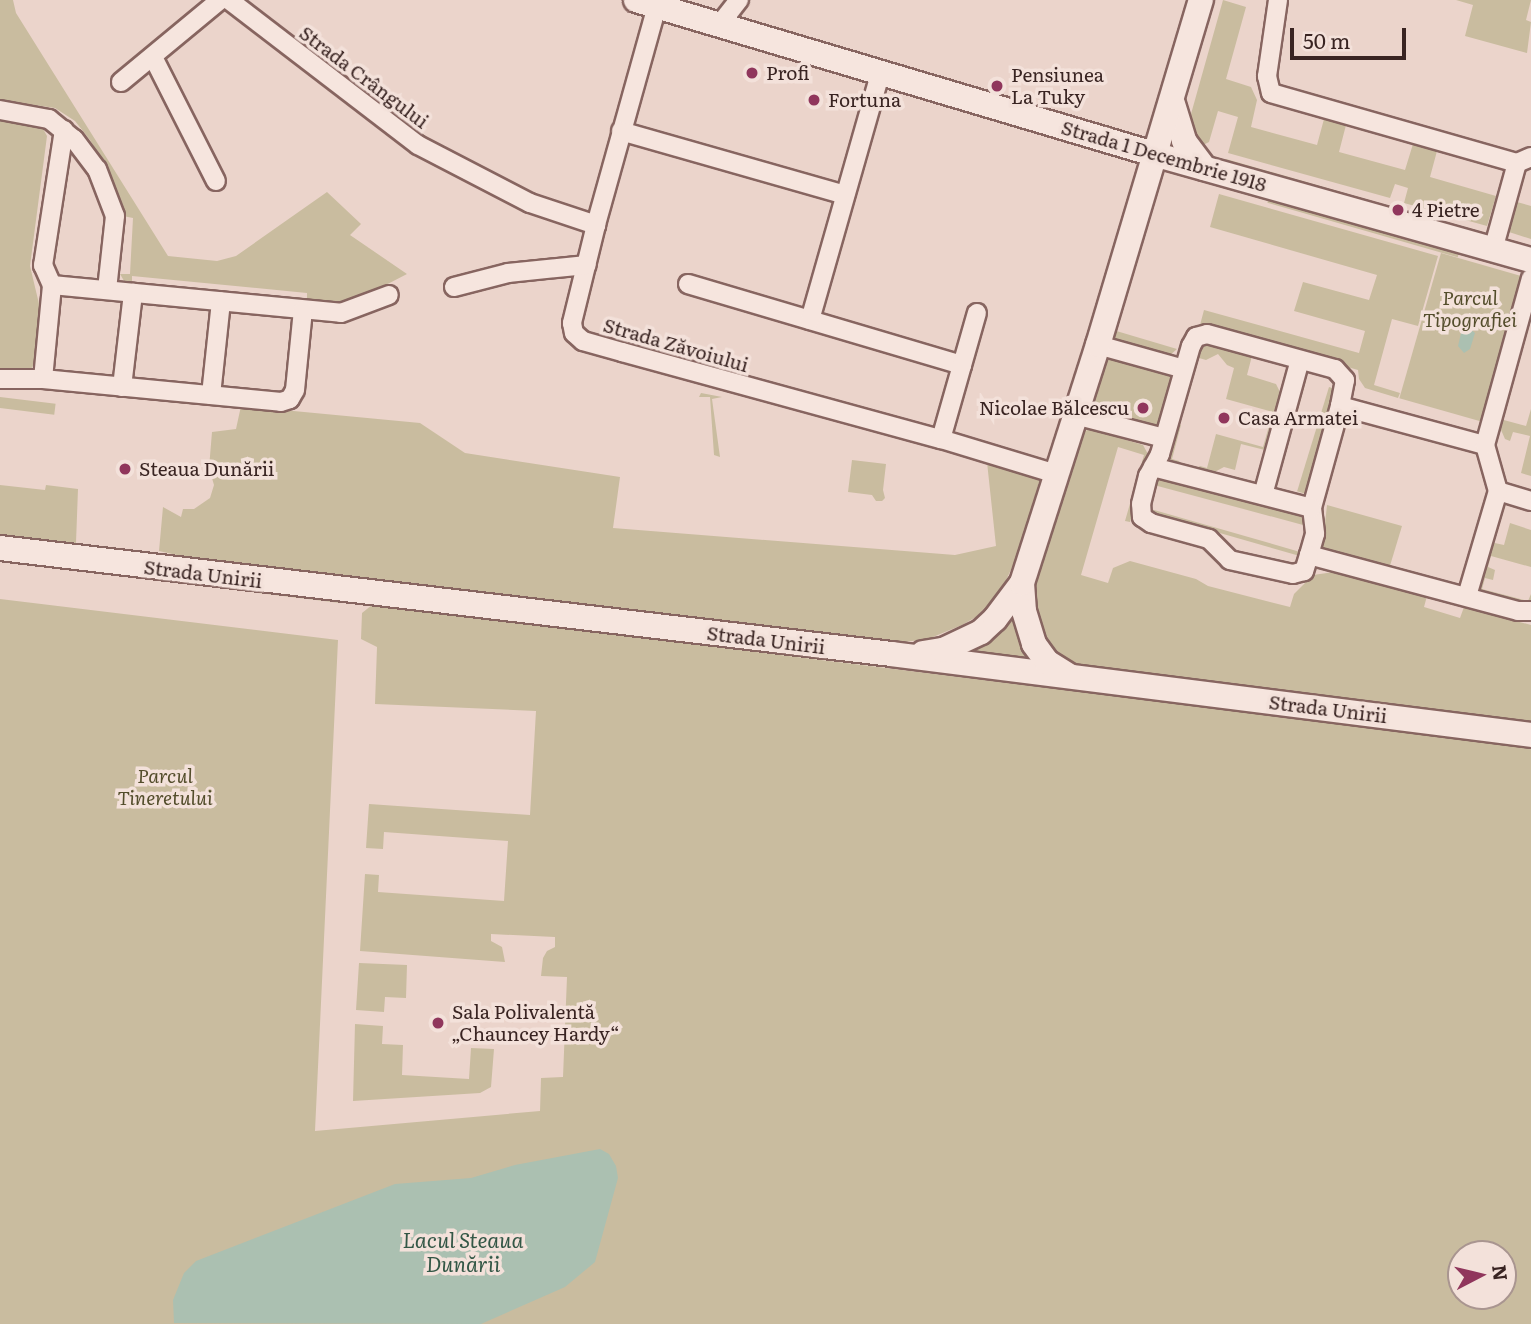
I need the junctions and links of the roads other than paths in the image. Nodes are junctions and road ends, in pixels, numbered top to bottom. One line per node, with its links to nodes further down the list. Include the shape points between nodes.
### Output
1 (220, 0): 8 (street)
2 (229, 0): 20 (street, Strada Crângului, via 418,145 530,203)
3 (739, 0): 7 (street)
4 (1201, 0): 11 (main road)
5 (1278, 0): 16 (street, via 1267,76 1271,93)
6 (647, 3): 7 (main road, Strada 1 Decembrie 1918); 14 (street, Strada Zăvoiului)
7 (720, 24): 9 (main road, Strada 1 Decembrie 1918)
8 (153, 57): 10 (street); 18 (street)
9 (881, 71): 15 (main road, Strada 1 Decembrie 1918); 19 (street)
10 (121, 82)
11 (1172, 102): 15 (main road); 17 (main road, via 1184,141)
12 (0, 110): 13 (street, via 41,115)
13 (64, 130): 26 (street, via 43,265); 28 (street, via 97,169 114,209)
14 (621, 131): 19 (street); 20 (street, Strada Zăvoiului)
15 (1157, 155): 17 (main road, Strada 1 Decembrie 1918); 35 (main road)
16 (1524, 160): 21 (street)
17 (1204, 168): 21 (main road, Strada 1 Decembrie 1918)
18 (216, 181)
19 (845, 195): 34 (street)
20 (596, 225): 23 (street, Strada Zăvoiului)
21 (1493, 250): 22 (main road, Strada 1 Decembrie 1918)
22 (1531, 260)
23 (587, 265): 27 (street, via 508,273); 45 (street, Strada Zăvoiului, via 572,323 574,333 583,341)
24 (1531, 278): 47 (street)
25 (688, 284): 34 (street)
26 (52, 285): 28 (street); 40 (street)
27 (454, 287)
28 (107, 290): 29 (street)
29 (133, 293): 31 (street); 41 (street)
30 (389, 295): 32 (street, via 346,313)
31 (221, 302): 32 (street); 42 (street)
32 (303, 310): 42 (street, via 295,390 290,399)
33 (977, 313): 37 (street)
34 (810, 320): 37 (street)
35 (1098, 345): 38 (street); 44 (main road)
36 (1300, 360): 38 (street, via 1203,334 1192,342); 43 (street, via 1335,369 1343,376); 51 (street)
37 (961, 365): 45 (street)
38 (1184, 369): 46 (street)
39 (0, 379): 40 (street)
40 (43, 379): 41 (street)
41 (122, 387): 42 (street)
42 (211, 395)
43 (1340, 406): 47 (street); 53 (street)
44 (1075, 415): 46 (street); 49 (main road)
45 (941, 439): 49 (street, Strada Zăvoiului)
46 (1164, 439): 48 (street)
47 (1485, 445): 50 (street)
48 (1153, 467): 51 (street); 55 (street, via 1140,508 1146,520 1209,539 1230,560 1293,574 1304,571)
49 (1056, 474): 56 (main road)
50 (1498, 491): 52 (street); 57 (street)
51 (1263, 495): 53 (street)
52 (1531, 501)
53 (1312, 508): 55 (street, via 1315,534)
54 (0, 548): 59 (main road, Strada Unirii)
55 (1309, 555): 57 (street)
56 (1022, 583): 59 (main road, via 995,619 964,642 943,650); 60 (main road, via 1034,644 1052,667)
57 (1467, 596): 58 (street)
58 (1531, 611)
59 (891, 654): 60 (main road, Strada Unirii)
60 (1072, 677): 61 (main road, Strada Unirii)
61 (1531, 735)

